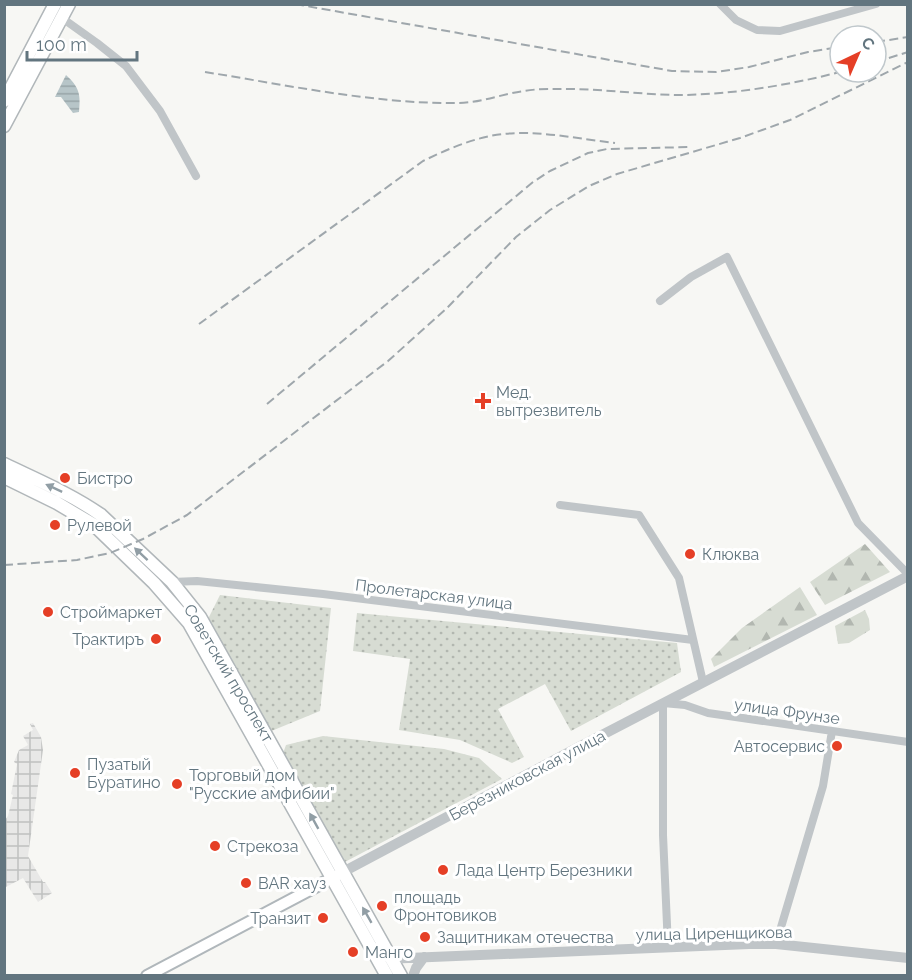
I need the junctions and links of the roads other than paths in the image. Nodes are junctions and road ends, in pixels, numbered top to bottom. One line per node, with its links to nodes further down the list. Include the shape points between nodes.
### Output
1 (55, 4): 6 (main road)
2 (69, 4): 5 (main road)
3 (720, 4): 4 (street, via 736,20 757,30 780,31)
4 (876, 4)
5 (62, 18): 7 (main road); 8 (street, via 126,66 160,111)
6 (4, 100)
7 (4, 126)
8 (196, 176)
9 (660, 301): 13 (street, via 691,277 727,257 858,523)
10 (4, 464): 14 (main road, Советский проспект, one-way to 10, via 101,515)
11 (4, 477): 15 (main road, Советский проспект, via 94,525)
12 (560, 505): 16 (street, via 639,515 679,578)
13 (908, 575): 17 (street, Березниковская улица)
14 (172, 582): 15 (main road); 16 (street, Пролетарская улица, via 323,594); 21 (main road, Советский проспект, one-way to 14, via 200,617)
15 (154, 583): 21 (main road, Советский проспект, via 189,623)
16 (693, 640): 17 (street)
17 (703, 682): 18 (street, Березниковская улица)
18 (663, 703): 19 (street, улица Фрунзе); 21 (street, Березниковская улица); 23 (street)
19 (832, 731): 20 (street, улица Фрунзе); 22 (street, via 823,786)
20 (908, 742)
21 (338, 875): 25 (main road, Советский проспект, one-way to 21); 27 (main road, Советский проспект); 28 (main road, Березниковская улица)
22 (776, 944): 23 (street, улица Циренщикова); 26 (street, улица Циренщикова)
23 (668, 947): 24 (street, улица Циренщикова)
24 (424, 957): 25 (street, улица Циренщикова); 31 (street)
25 (392, 958): 27 (street, улица Циренщикова); 30 (main road, Советский проспект)
26 (908, 958)
27 (377, 959): 29 (main road, Советский проспект)
28 (147, 975)
29 (387, 975)
30 (402, 975)
31 (413, 975)

